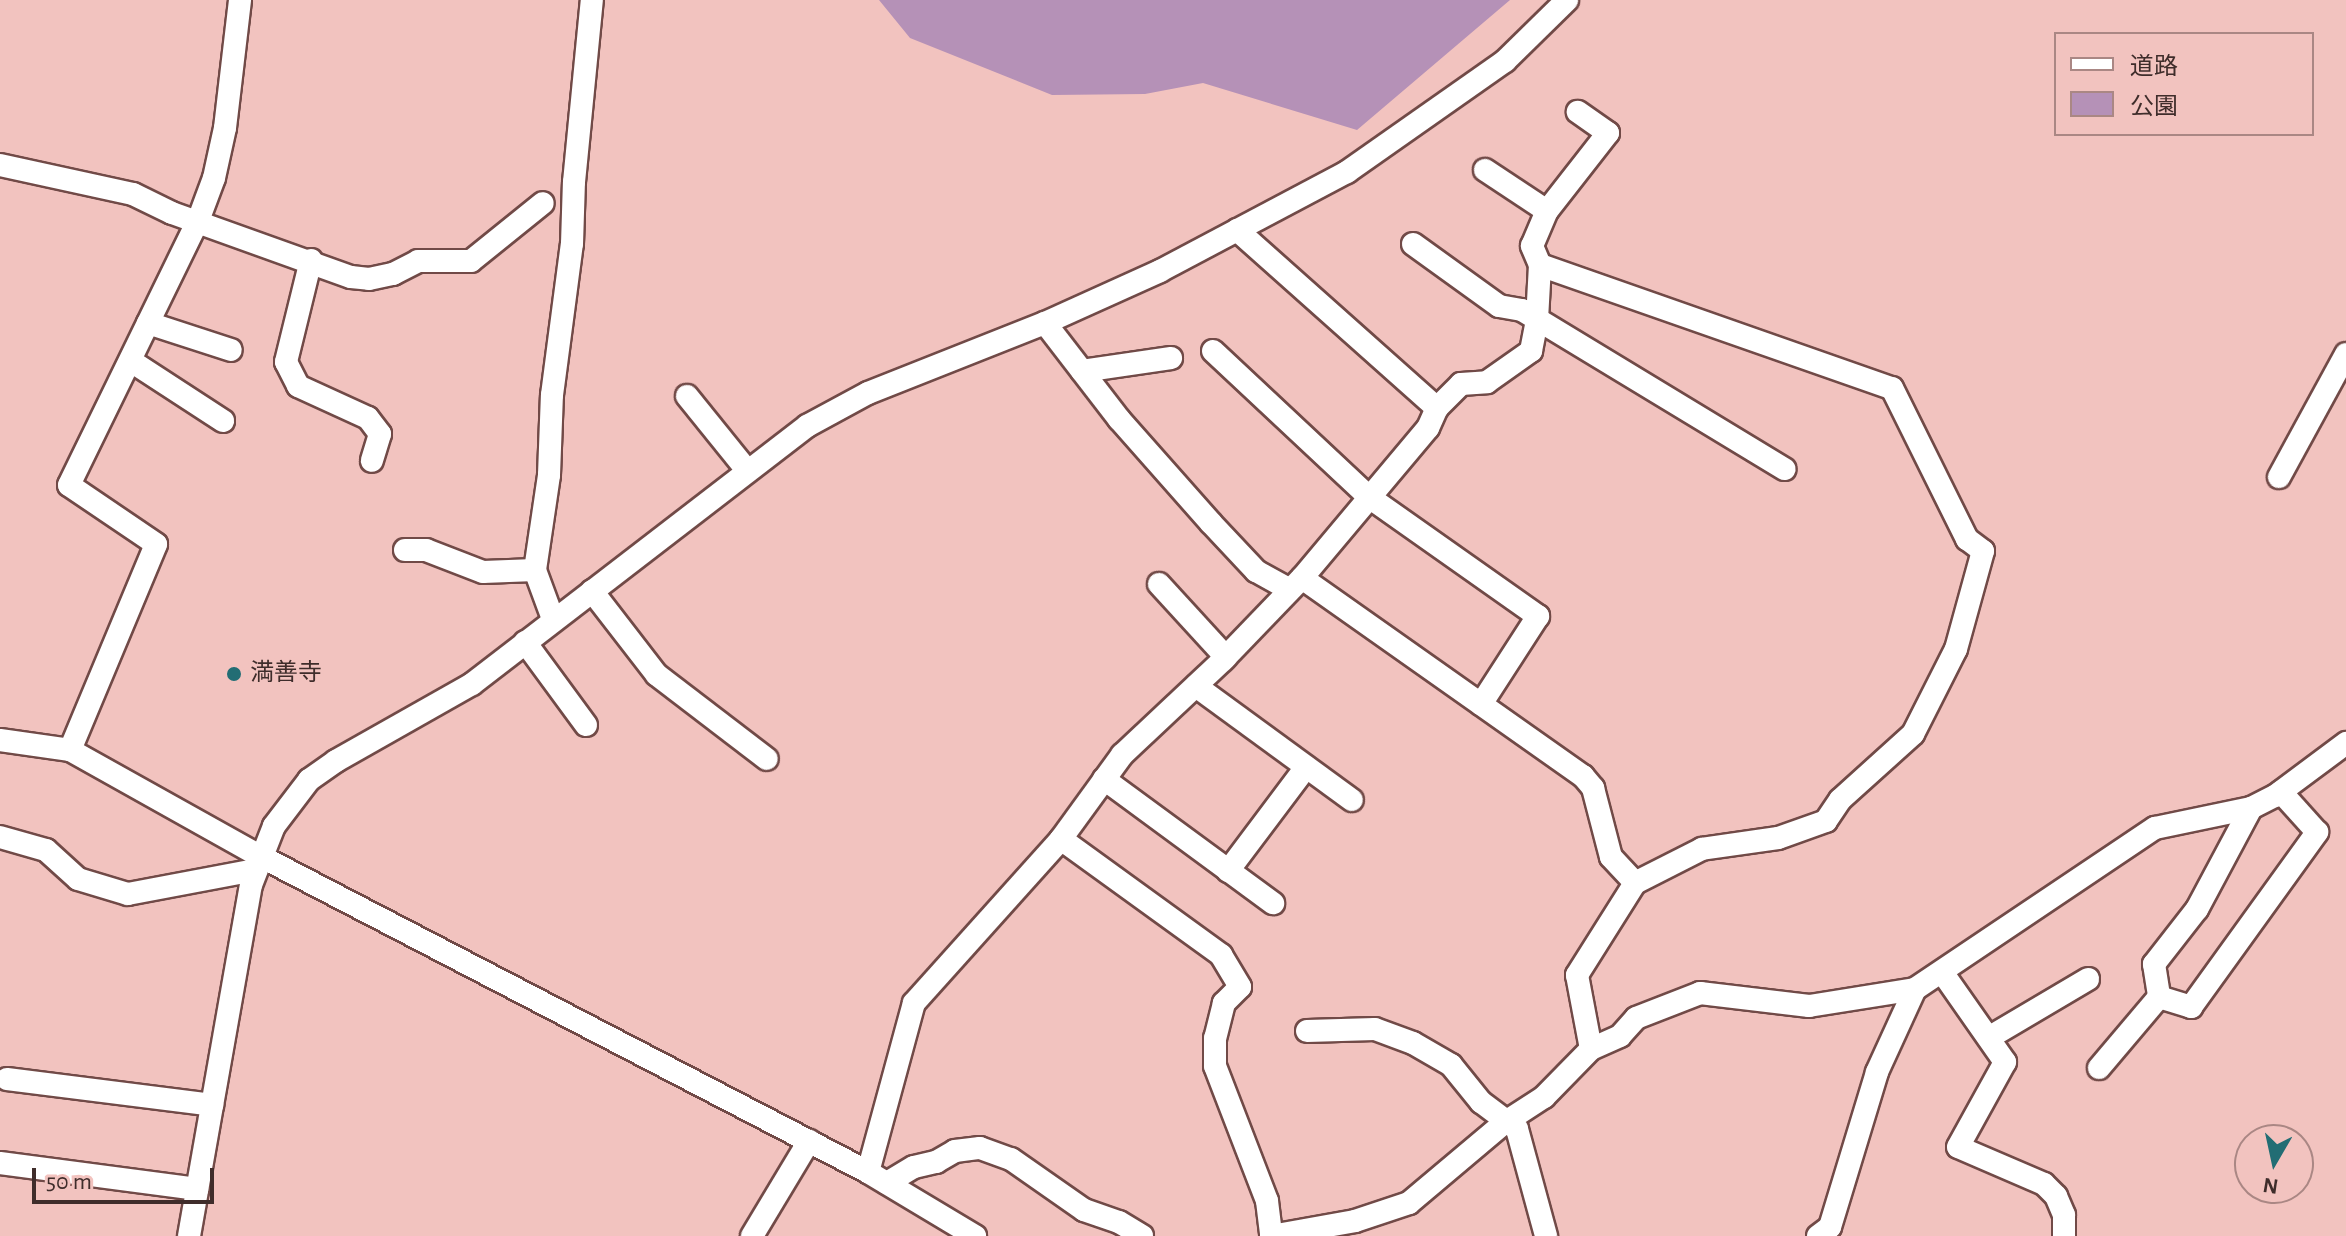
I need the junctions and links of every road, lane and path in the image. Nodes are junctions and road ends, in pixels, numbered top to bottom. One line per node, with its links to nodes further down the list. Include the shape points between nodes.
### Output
1 (240, 0): 9 (street, via 225,128)
2 (592, 0): 32 (street, via 572,244 552,395 549,475)
3 (1567, 0): 10 (street, via 1493,70 1347,172)
4 (1578, 112): 8 (street, via 1608,133)
5 (0, 165): 9 (street, via 133,194)
6 (1485, 170): 8 (street)
7 (543, 203): 12 (street, via 471,261 418,261 369,279)
8 (1547, 211): 13 (street, via 1532,246)
9 (198, 221): 12 (street); 15 (street)
10 (1237, 230): 16 (street); 24 (street)
11 (1413, 244): 14 (street, via 1499,306 1522,310)
12 (311, 260): 26 (street, via 286,362 298,386 368,418 380,434)
13 (1540, 265): 14 (street); 55 (street, via 1892,388 1967,539 1983,551 1956,649 1913,734 1840,800 1826,821 1778,838 1702,849)
14 (1537, 320): 24 (street, via 1531,351 1487,382 1461,384); 28 (street)
15 (148, 323): 17 (street); 21 (street)
16 (1045, 323): 22 (street); 27 (street, via 868,393 807,426)
17 (231, 350)
18 (1213, 351): 30 (street)
19 (2346, 354): 29 (street)
20 (1171, 358): 22 (street)
21 (131, 361): 25 (street); 43 (street, via 69,485 156,544)
22 (1082, 371): 34 (street, via 1256,571)
23 (687, 396): 27 (street)
24 (1437, 408): 30 (street, via 1428,428)
25 (223, 421)
26 (372, 461)
27 (746, 469): 35 (street)
28 (1785, 469)
29 (2279, 477)
30 (1369, 497): 34 (street); 40 (street, via 1538,616)
31 (405, 550): 32 (street, via 426,550 483,572)
32 (535, 570): 36 (street)
33 (1159, 584): 38 (street)
34 (1295, 584): 38 (street); 40 (street)
35 (592, 591): 36 (street); 45 (street, via 657,675)
36 (553, 619): 37 (street)
37 (525, 642): 41 (street); 53 (street, via 472,684 309,780 274,826)
38 (1226, 657): 39 (street)
39 (1196, 686): 46 (street); 47 (street, via 1122,755)
40 (1481, 704): 55 (street, via 1583,776 1593,788 1611,857)
41 (586, 725)
42 (0, 740): 43 (street)
43 (70, 750): 53 (street)
44 (2342, 755): 48 (street)
45 (767, 759)
46 (1306, 767): 49 (street); 54 (street)
47 (1104, 779): 52 (street); 54 (street)
48 (2281, 792): 50 (street); 60 (street, via 2317,832 2191,1007)
49 (1352, 800)
50 (2251, 808): 57 (street, via 2155,828); 60 (street, via 2197,909 2154,964)
51 (0, 837): 53 (street, via 46,850 78,879 128,894)
52 (1061, 839): 67 (street, via 1221,955 1240,987 1224,1003 1215,1066 1267,1201 1271,1236 1355,1221 1409,1203); 70 (street, via 914,1003)
53 (258, 863): 66 (street); 68 (street)
54 (1228, 871): 56 (street)
55 (1635, 883): 63 (street, via 1577,975)
56 (1273, 903)
57 (1942, 972): 59 (street); 62 (street)
58 (2088, 979): 62 (street)
59 (1915, 989): 63 (street, via 1809,1006 1700,993 1636,1018 1620,1036); 73 (street, via 1877,1072)
60 (2159, 997): 64 (street)
61 (1307, 1031): 67 (street, via 1375,1029 1413,1043 1451,1065)
62 (1990, 1037): 78 (street, via 2005,1062 1958,1147 2044,1184 2064,1215)
63 (1591, 1049): 67 (street, via 1544,1097)
64 (2099, 1068)
65 (7, 1079): 66 (street)
66 (212, 1105): 71 (street)
67 (1504, 1123): 77 (street, via 1517,1129)
68 (809, 1141): 70 (street); 75 (street)
69 (0, 1163): 71 (street)
70 (877, 1178): 72 (street); 76 (street, via 936,1162 955,1151 980,1148 1011,1159 1084,1210)
71 (197, 1189): 74 (street)
72 (964, 1233)
73 (1831, 1233)
74 (189, 1236)
75 (752, 1236)
76 (1142, 1236)
77 (1546, 1236)
78 (2064, 1236)

